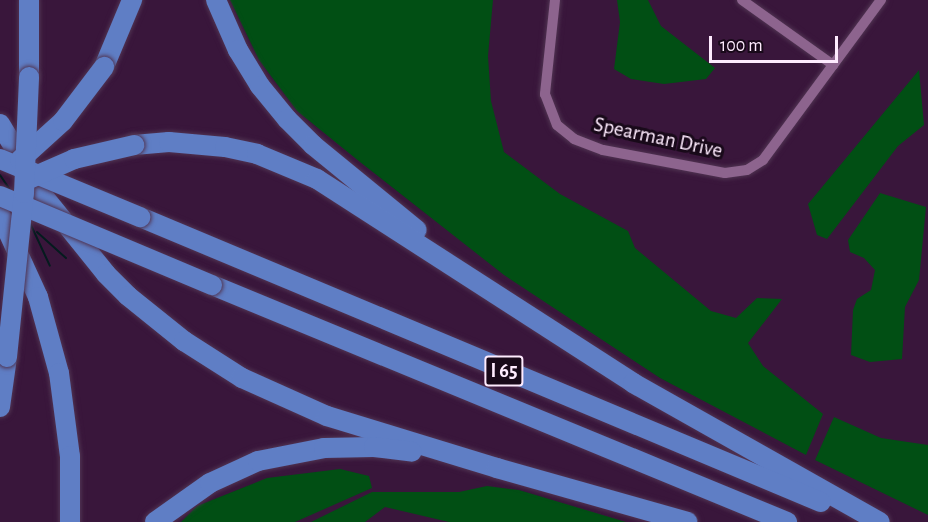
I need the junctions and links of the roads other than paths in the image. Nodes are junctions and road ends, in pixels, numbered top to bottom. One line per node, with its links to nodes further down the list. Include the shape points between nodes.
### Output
1 (29, 0): 14 (highway, bridge, via 24,193)
2 (132, 0): 10 (highway, bridge, via 104,67 63,121)
3 (216, 0): 13 (highway, via 238,50 287,119)
4 (555, 0): 7 (street, Spearman Drive, via 545,81 548,106 566,134 603,150 714,171 747,170 763,160)
5 (742, 0): 7 (street)
6 (881, 0): 7 (street, Spearman Drive)
7 (833, 65)
8 (0, 124): 15 (highway, via 45,198 87,252 128,296 209,359 262,388 327,416)
9 (0, 159): 20 (highway, I 65, bridge)
10 (0, 173)
11 (0, 197): 13 (highway, bridge, via 45,170 134,145 225,147 292,166 317,179); 19 (highway, I 65, bridge)
12 (0, 214): 16 (highway, via 38,297 59,373 70,456)
13 (461, 271): 21 (highway, via 633,383)
14 (0, 407)
15 (497, 468): 17 (highway, via 374,447 303,450 233,471 183,499); 18 (highway)
16 (70, 522)
17 (155, 522)
18 (688, 522)
19 (787, 522)
20 (871, 522)
21 (880, 522)

